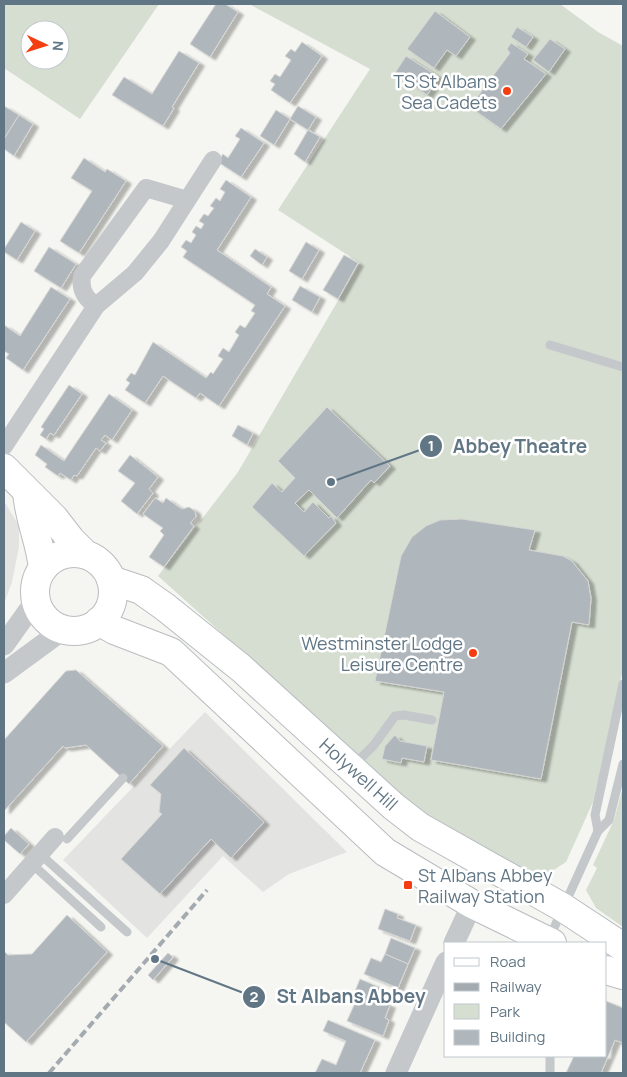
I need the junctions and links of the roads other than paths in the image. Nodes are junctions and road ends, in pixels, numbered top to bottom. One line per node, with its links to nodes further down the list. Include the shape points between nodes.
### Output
1 (213, 160): 2 (street)
2 (187, 200): 3 (street, via 161,241 135,273); 3 (street, via 146,188 82,276 86,298)
3 (96, 306): 6 (street)
4 (550, 345): 5 (lane)
5 (623, 367)
6 (4, 446)
7 (4, 468): 8 (main road)
8 (27, 492): 9 (main road); 10 (main road, via 28,513 40,542)
9 (85, 554): 10 (main road, via 67,553 51,560); 11 (main road, via 103,566)
10 (43, 568): 12 (main road, via 37,580)
11 (111, 580): 13 (main road, via 112,601); 20 (main road, Holywell Hill, via 141,590 165,606)
12 (36, 600): 14 (main road, via 45,618); 15 (street)
13 (100, 621): 14 (main road, via 85,629); 27 (main road, via 114,630 171,652 385,852)
14 (64, 630): 16 (street)
15 (4, 645)
16 (4, 673)
17 (623, 684): 22 (lane, via 595,815)
18 (432, 720): 20 (lane, via 395,716 374,745)
19 (623, 764): 22 (lane, via 609,820)
20 (352, 767): 25 (main road, Holywell Hill, via 420,827)
21 (123, 778): 23 (lane)
22 (598, 831): 28 (lane)
23 (55, 834): 24 (street)
24 (36, 859): 26 (street, via 14,872); 29 (lane); 30 (lane)
25 (492, 870): 27 (main road); 28 (main road, Holywell Hill)
26 (4, 896)
27 (472, 904): 31 (street); 32 (main road)
28 (562, 907): 32 (lane); 33 (main road, Holywell Hill)
29 (101, 927)
30 (127, 932)
31 (454, 942)
32 (550, 942)
33 (623, 947)
34 (444, 966): 38 (street)
35 (607, 970): 36 (main road)
36 (623, 975)
37 (550, 1057): 39 (lane)
38 (396, 1073)
39 (550, 1073)

